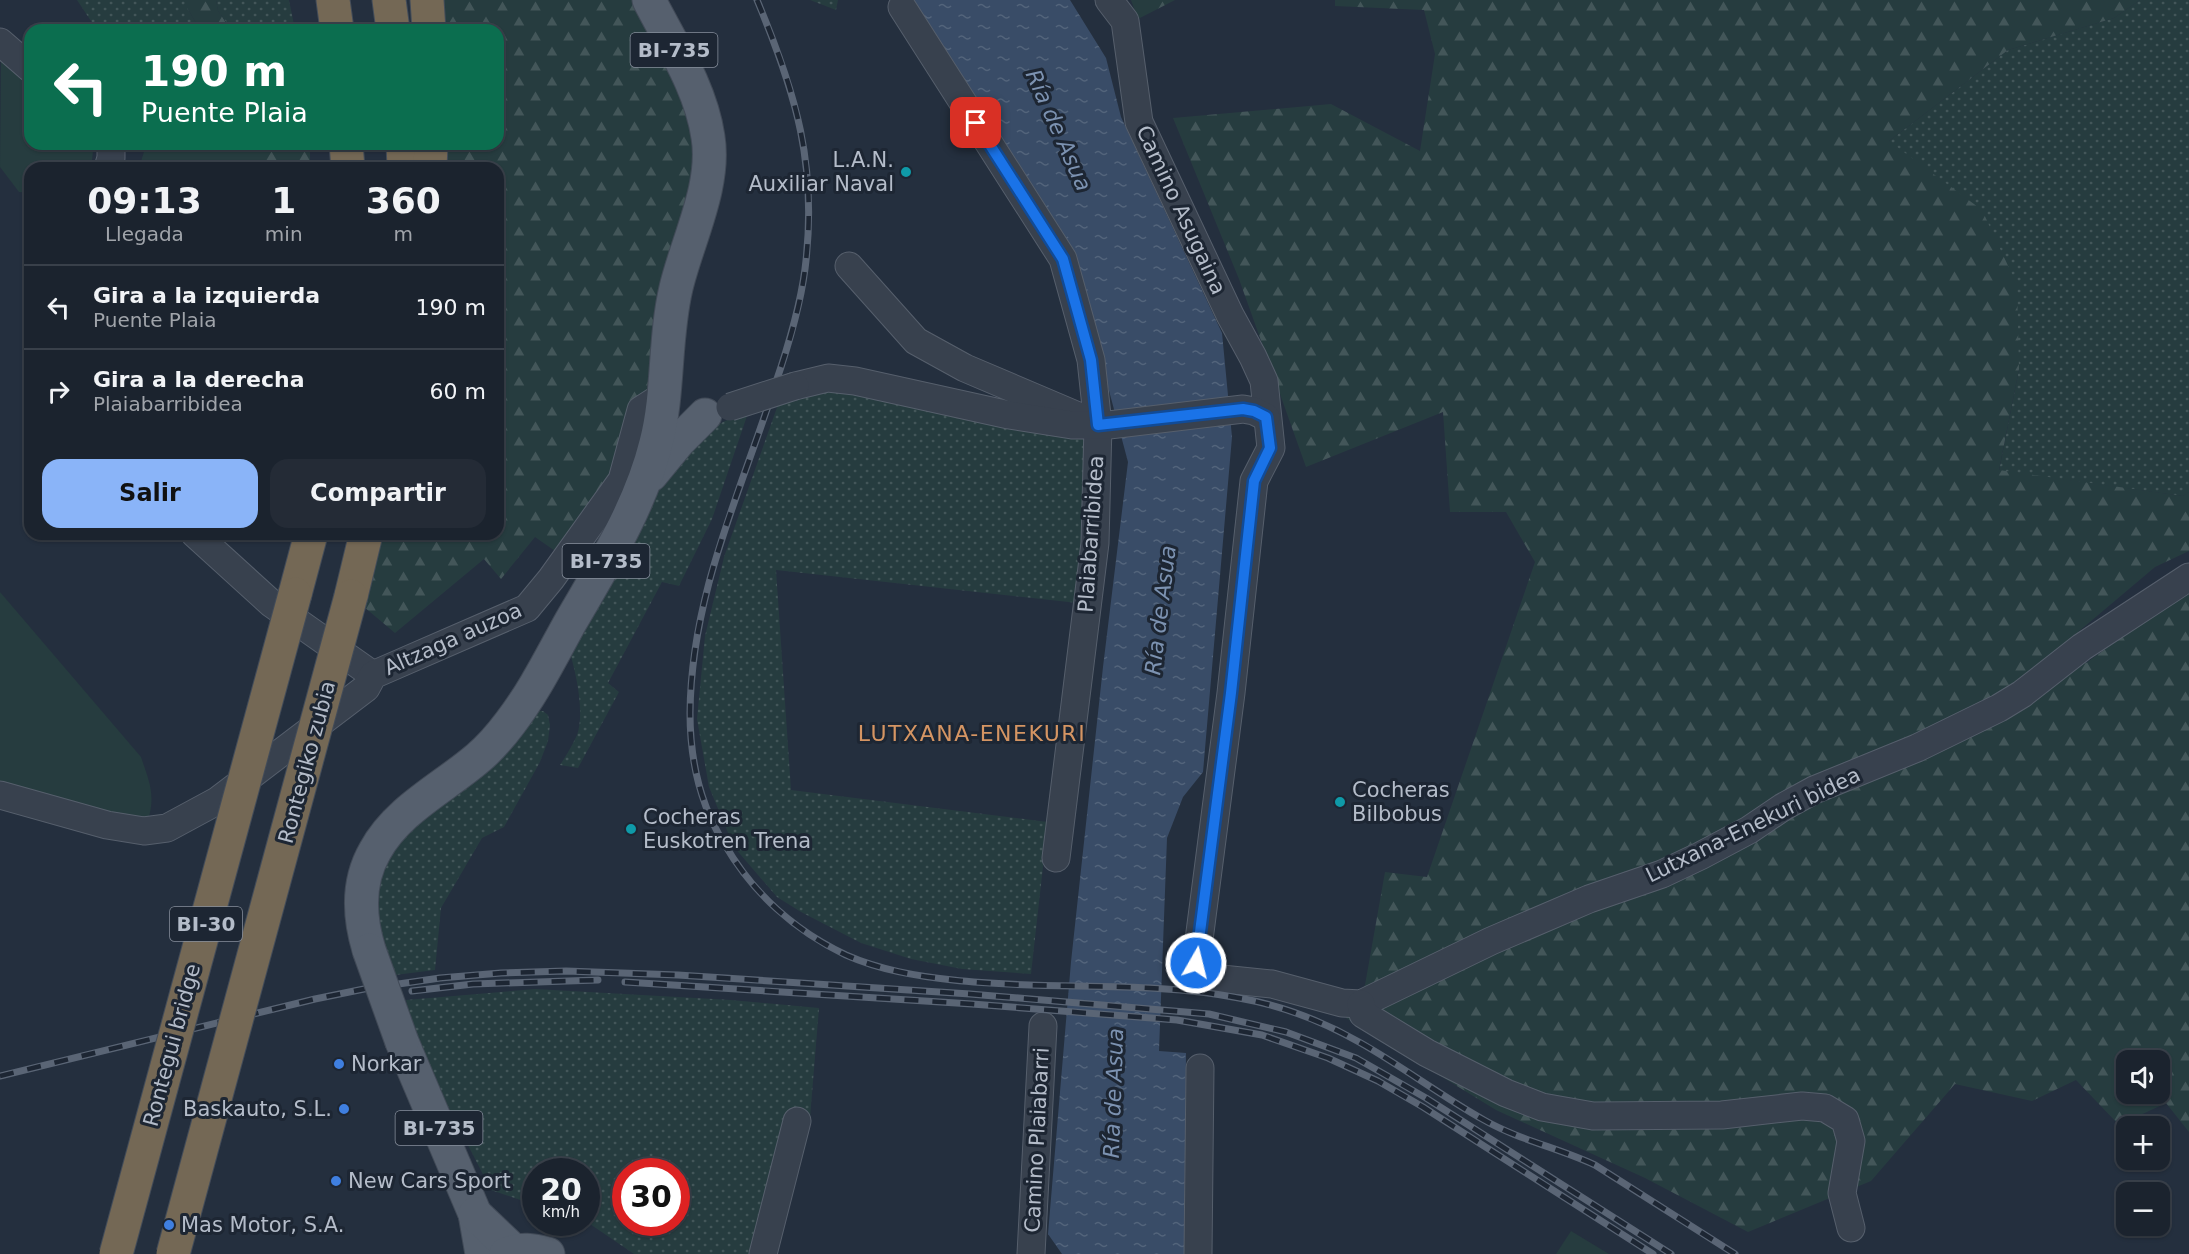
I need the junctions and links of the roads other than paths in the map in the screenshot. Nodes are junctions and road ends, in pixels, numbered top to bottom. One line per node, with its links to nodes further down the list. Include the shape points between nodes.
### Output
1 (333, 0): 7 (highway)
2 (389, 0): 8 (highway)
3 (428, 0): 9 (highway)
4 (649, 0): 13 (main road, BI-735, via 700,100 709,138 709,173 675,293)
5 (1109, 0): 15 (street, Camino Asugaina, via 1125,21 1139,122 1264,381)
6 (902, 7): 16 (street, Plaiabarribidea, via 1063,259)
7 (336, 24)
8 (392, 24)
9 (429, 24)
10 (0, 42): 11 (street)
11 (24, 63)
12 (849, 266): 16 (street, via 916,341 965,368)
13 (661, 407): 14 (street); 17 (main road, BI-735, via 657,441); 22 (street, Altzaga auzoa, via 641,410 622,480 527,608)
14 (717, 411): 16 (street, bridge, via 828,378 892,387 1009,416 1072,425); 17 (main road, via 679,441)
15 (1254, 413): 16 (street); 25 (street, Camino Asugaina, via 1270,448 1254,481 1196,972 1202,977 1272,984 1342,1003)
16 (1104, 425): 24 (street, Plaiabarribidea, via 1095,543)
17 (644, 484): 29 (main road, BI-735, bridge, via 627,523 519,711 479,758 404,815 384,836 368,867 361,899 369,950 402,1042)
18 (202, 540): 22 (street, via 272,604)
19 (310, 540): 32 (highway, Rontegui bridge / BI-30, bridge)
20 (365, 540): 33 (highway, Rontegiko zubia / BI-30, bridge)
21 (2189, 577): 25 (street, Lutxana-Enekuri bidea, via 2090,641 1999,708 1917,748 1814,790 1749,830 1662,874 1589,899 1491,941)
22 (373, 675): 23 (street, Altzaga auzoa, via 366,688 217,801 167,828 144,831 107,825)
23 (0, 795)
24 (1056, 858)
25 (1361, 1004): 30 (street, via 1363,1014 1427,1053 1542,1107 1593,1116 1722,1115 1802,1106 1825,1108 1845,1120 1851,1141 1842,1193)
26 (1043, 1026): 37 (street, Camino Plaiabarri)
27 (1200, 1068): 38 (street)
28 (797, 1121): 36 (street)
29 (475, 1214): 31 (main road); 34 (main road)
30 (1851, 1228)
31 (510, 1252): 35 (main road, via 532,1249)
32 (116, 1254)
33 (173, 1254)
34 (482, 1254)
35 (548, 1254)
36 (764, 1254)
37 (1031, 1254)
38 (1198, 1254)

